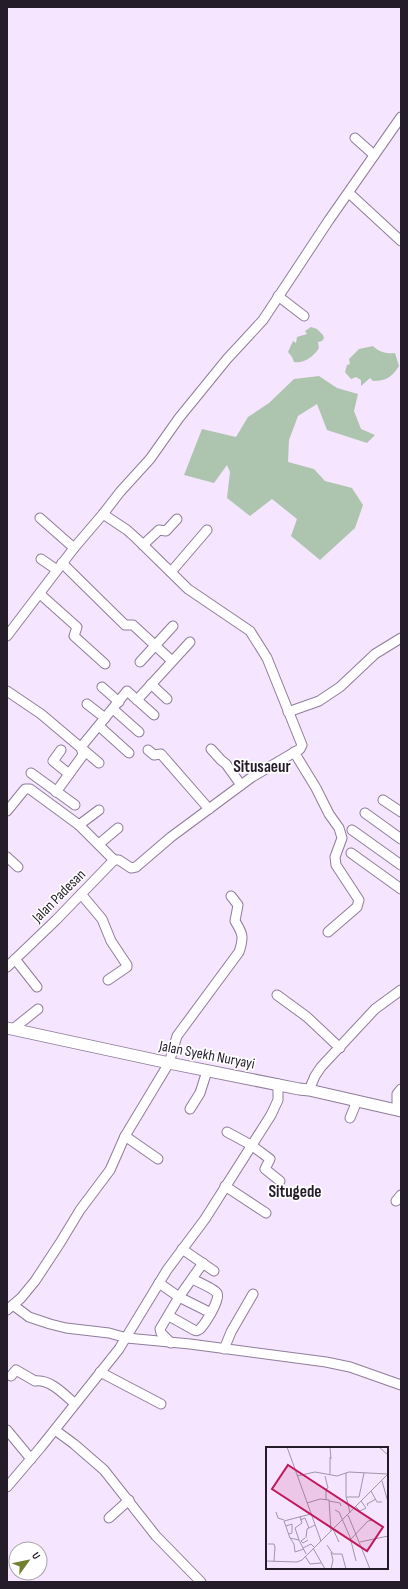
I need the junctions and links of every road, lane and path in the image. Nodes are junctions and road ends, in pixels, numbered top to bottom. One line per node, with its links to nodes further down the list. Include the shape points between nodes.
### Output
1 (401, 117): 3 (street)
2 (355, 138): 3 (street)
3 (374, 155): 4 (street)
4 (349, 193): 5 (street); 6 (street)
5 (401, 242)
6 (278, 296): 7 (street); 8 (street, via 263,320 212,377)
7 (304, 316)
8 (103, 514): 12 (street, via 127,530); 13 (street)
9 (40, 518): 13 (street)
10 (177, 519): 12 (street, via 167,530 159,530)
11 (207, 530): 16 (street)
12 (143, 545): 16 (street)
13 (74, 548): 15 (street)
14 (40, 559): 15 (street)
15 (60, 567): 17 (street); 22 (street, via 125,625 133,625)
16 (171, 572): 33 (street, via 188,589 250,631 267,658)
17 (40, 594): 19 (street); 25 (street, via 77,627 74,636)
18 (173, 626): 22 (street)
19 (7, 636)
20 (401, 638): 33 (street, via 375,654 340,687 319,701)
21 (190, 642): 23 (street)
22 (155, 646): 23 (street); 24 (street)
23 (172, 661): 26 (street)
24 (140, 662)
25 (105, 664)
26 (151, 684): 29 (street); 30 (street)
27 (102, 686): 32 (street)
28 (7, 691): 38 (street, via 41,714)
29 (167, 699)
30 (137, 700): 32 (street, via 127,692); 34 (street)
31 (87, 704): 35 (street)
32 (116, 705): 35 (street); 37 (street)
33 (288, 712): 42 (street, via 302,742 302,747)
34 (154, 715)
35 (105, 718): 36 (street)
36 (99, 726): 38 (street); 43 (street)
37 (138, 732)
38 (81, 748): 44 (street); 46 (street, via 83,756)
39 (212, 749): 47 (street)
40 (61, 750): 46 (street, via 53,761)
41 (148, 750): 52 (street, via 154,755 161,754)
42 (294, 752): 47 (street); 69 (street, via 339,828 342,838 335,857 336,865 359,900 357,907)
43 (129, 753)
44 (99, 763)
45 (31, 773): 48 (street)
46 (70, 774): 48 (street)
47 (241, 785): 52 (street)
48 (56, 792): 50 (street)
49 (384, 800): 54 (street)
50 (75, 805)
51 (8, 808): 56 (street, via 25,789 30,789)
52 (209, 808): 63 (street, via 134,868)
53 (99, 810): 56 (street)
54 (401, 812)
55 (365, 813): 59 (street)
56 (79, 826): 60 (street)
57 (118, 828): 60 (street)
58 (352, 830): 64 (street)
59 (401, 839)
60 (99, 844): 63 (street)
61 (351, 853): 66 (street)
62 (7, 857): 65 (street)
63 (114, 860): 67 (street, Jalan Padesan)
64 (401, 865)
65 (18, 867)
66 (401, 889)
67 (81, 894): 70 (street, Jalan Padesan); 72 (street, via 102,920 127,965)
68 (231, 896): 79 (street, via 238,905 235,921 243,941 239,952 177,1036)
69 (328, 932)
70 (16, 958): 71 (street, Jalan Padesan); 73 (street)
71 (7, 967)
72 (108, 980)
73 (37, 987)
74 (401, 990): 78 (street, via 375,1009)
75 (277, 995): 78 (street, via 307,1017)
76 (38, 1009): 77 (street)
77 (10, 1029): 79 (main road, Jalan Syekh Nuryayi)
78 (340, 1048): 83 (street, via 317,1071)
79 (169, 1064): 80 (main road, Jalan Syekh Nuryayi); 89 (street)
80 (207, 1071): 81 (main road, Jalan Syekh Nuryayi); 85 (street, via 200,1093)
81 (278, 1084): 83 (main road, Jalan Syekh Nuryayi); 90 (street, via 276,1105)
82 (401, 1089): 86 (street, via 396,1094)
83 (309, 1090): 84 (main road, Jalan Syekh Nuryayi)
84 (357, 1101): 86 (main road, Jalan Syekh Nuryayi); 87 (street)
85 (190, 1109)
86 (399, 1111)
87 (350, 1118)
88 (226, 1132): 90 (street)
89 (124, 1136): 91 (street); 102 (street, via 110,1170 80,1210 35,1281)
90 (251, 1145): 92 (street, via 270,1159 265,1169); 93 (street)
91 (158, 1160)
92 (280, 1181)
93 (225, 1186): 94 (street); 95 (street, via 205,1219)
94 (266, 1213)
95 (182, 1249): 96 (street); 99 (street)
96 (202, 1263): 97 (street); 98 (street)
97 (214, 1271)
98 (192, 1279): 101 (street); 103 (street, via 217,1293 218,1300)
99 (159, 1283): 101 (street); 105 (street)
100 (253, 1294): 107 (street)
101 (180, 1297): 103 (street); 104 (street)
102 (10, 1308): 105 (street, via 50,1324)
103 (211, 1313): 104 (street, via 197,1331)
104 (169, 1316): 106 (street, via 160,1330)
105 (127, 1338): 106 (street); 108 (street)
106 (171, 1342): 107 (street)
107 (224, 1349): 110 (street, via 326,1362 350,1367)
108 (100, 1372): 111 (street); 112 (street)
109 (11, 1376): 111 (street, via 16,1370 35,1381 44,1381)
110 (401, 1385)
111 (76, 1404): 114 (street)
112 (161, 1404)
113 (7, 1430): 115 (street)
114 (55, 1430): 115 (street); 117 (street, via 96,1463)
115 (31, 1459): 116 (street)
116 (7, 1487)
117 (128, 1500): 118 (street); 119 (street, via 156,1536)
118 (109, 1518)
119 (201, 1582)

